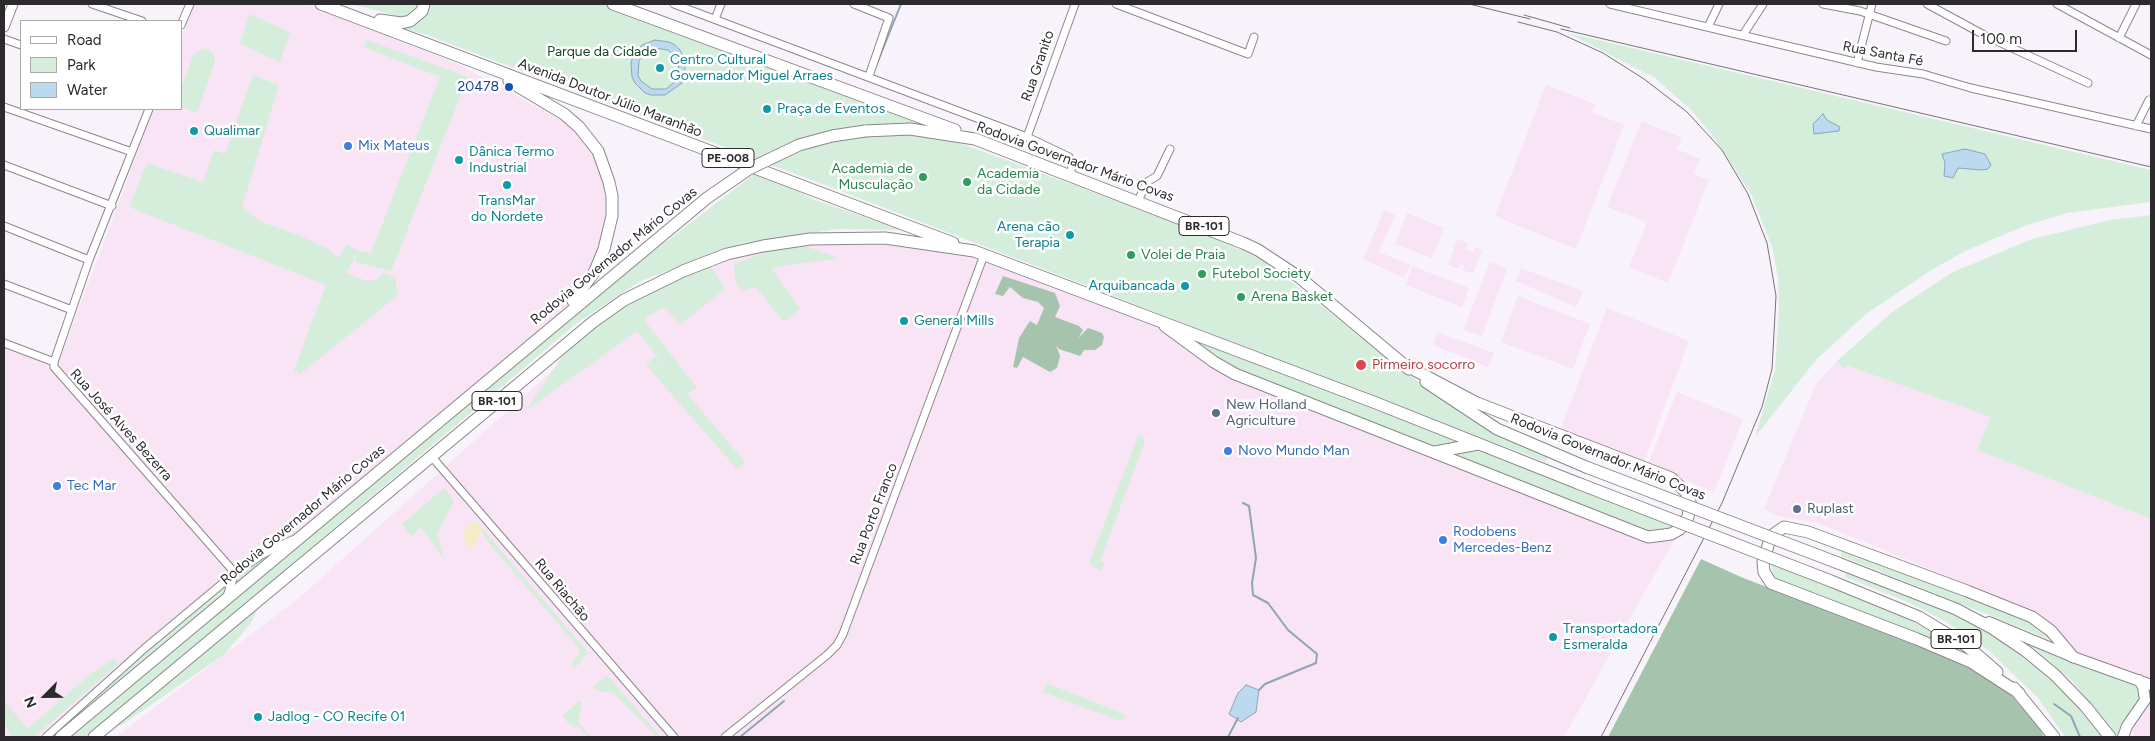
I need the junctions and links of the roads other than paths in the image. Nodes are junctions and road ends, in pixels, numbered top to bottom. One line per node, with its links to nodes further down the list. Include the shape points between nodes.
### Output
1 (13, 4): 25 (street)
2 (92, 4): 23 (street)
3 (190, 4): 24 (street)
4 (321, 4): 21 (highway, Avenida Doutor Júlio Maranhão / PE-008)
5 (424, 4): 21 (highway, via 419,14 401,23)
6 (613, 4): 44 (highway)
7 (674, 4): 22 (street)
8 (721, 4): 22 (street)
9 (854, 4): 36 (street, via 889,18)
10 (1075, 4): 43 (street, Rua Granito)
11 (1116, 4): 28 (street, via 1248,54)
12 (1610, 4): 26 (street, Rua Santa Fé)
13 (1719, 4): 26 (street)
14 (1763, 4): 27 (street)
15 (1823, 4): 20 (street)
16 (1872, 4): 20 (street)
17 (1927, 4): 37 (street, via 1968,27)
18 (2057, 4): 29 (street)
19 (2136, 4): 29 (street)
20 (1868, 14): 31 (street); 34 (street)
21 (359, 16): 35 (highway, Avenida Doutor Júlio Maranhão / PE-008)
22 (715, 19): 36 (street)
23 (139, 20)
24 (182, 23)
25 (4, 25)
26 (1708, 27): 27 (street, Rua Santa Fé)
27 (1743, 35): 34 (street, Rua Santa Fé)
28 (1254, 37)
29 (2119, 38): 33 (street)
30 (4, 39): 32 (street)
31 (1946, 41)
32 (20, 45)
33 (2151, 55)
34 (1857, 62): 41 (street, Rua Santa Fé, via 1923,74)
35 (482, 65): 52 (highway, Avenida Doutor Júlio Maranhão / PE-008); 57 (highway, via 564,114 579,127 598,151 612,196 612,216 595,271)
36 (869, 76): 43 (street)
37 (2088, 83)
38 (2151, 101): 41 (street)
39 (4, 107): 46 (street)
40 (148, 110): 46 (street, Rua José Alves Bezerra)
41 (2136, 126): 42 (street, Rua Santa Fé)
42 (2151, 129)
43 (1027, 137): 48 (street, via 1069,157)
44 (975, 139): 48 (highway, Rodovia Governador Mário Covas / BR-101); 57 (highway, Rodovia Governador Mário Covas / BR-101, bridge, via 910,129 832,136 799,146 749,169 708,198)
45 (1170, 149): 49 (street, via 1157,176 1147,182)
46 (132, 152): 50 (street, Rua José Alves Bezerra)
47 (4, 165): 50 (street)
48 (1070, 175): 49 (highway, Rodovia Governador Mário Covas / BR-101)
49 (1138, 201): 60 (highway, Rodovia Governador Mário Covas / BR-101, via 1258,250 1299,278)
50 (112, 206): 53 (street, Rua José Alves Bezerra)
51 (4, 226): 53 (street)
52 (979, 253): 56 (highway, BR-101); 63 (highway, BR-101, via 885,238 810,239 763,246 705,262 624,300 601,316); 78 (street, Rua Porto Franco, via 843,634 827,655)
53 (89, 260): 55 (street, Rua José Alves Bezerra)
54 (4, 284): 55 (street)
55 (72, 310): 59 (street, Rua José Alves Bezerra)
56 (1154, 318): 61 (highway, BR-101); 62 (highway, via 1235,374)
57 (550, 329): 64 (highway, Rodovia Governador Mário Covas / BR-101)
58 (4, 343): 59 (street)
59 (54, 362): 65 (street, Rua José Alves Bezerra, via 64,381)
60 (1403, 364): 62 (highway, via 1477,403 1671,478 1686,492 1690,512 1677,532 1648,537); 67 (highway, Rodovia Governador Mário Covas / BR-101, bridge, via 1443,395 1497,429 1586,467)
61 (1478, 444): 62 (highway); 71 (highway, BR-101, bridge, via 1919,617 1977,654)
62 (1435, 452)
63 (432, 457): 76 (highway, BR-101); 77 (street, Rua Riachão)
64 (303, 536): 65 (street, via 261,555); 66 (highway, Rodovia Governador Mário Covas / BR-101)
65 (235, 573): 66 (street); 74 (street)
66 (227, 598): 75 (highway, Rodovia Governador Mário Covas / BR-101)
67 (1968, 614): 68 (main road, BR-101); 80 (highway, Rodovia Governador Mário Covas / BR-101, via 2039,661 2081,702)
68 (2073, 657): 69 (main road, BR-101); 71 (highway, via 2032,617 1986,598 1808,532 1784,527 1771,536 1762,562 1771,583 1971,662)
69 (2139, 680): 70 (main road, BR-101); 73 (main road, via 2145,700)
70 (2151, 685)
71 (2019, 693): 79 (highway, BR-101)
72 (2151, 709): 73 (main road)
73 (2132, 719): 81 (main road)
74 (46, 737)
75 (60, 737)
76 (94, 737)
77 (674, 737)
78 (725, 737)
79 (2054, 737)
80 (2110, 737)
81 (2124, 737)

